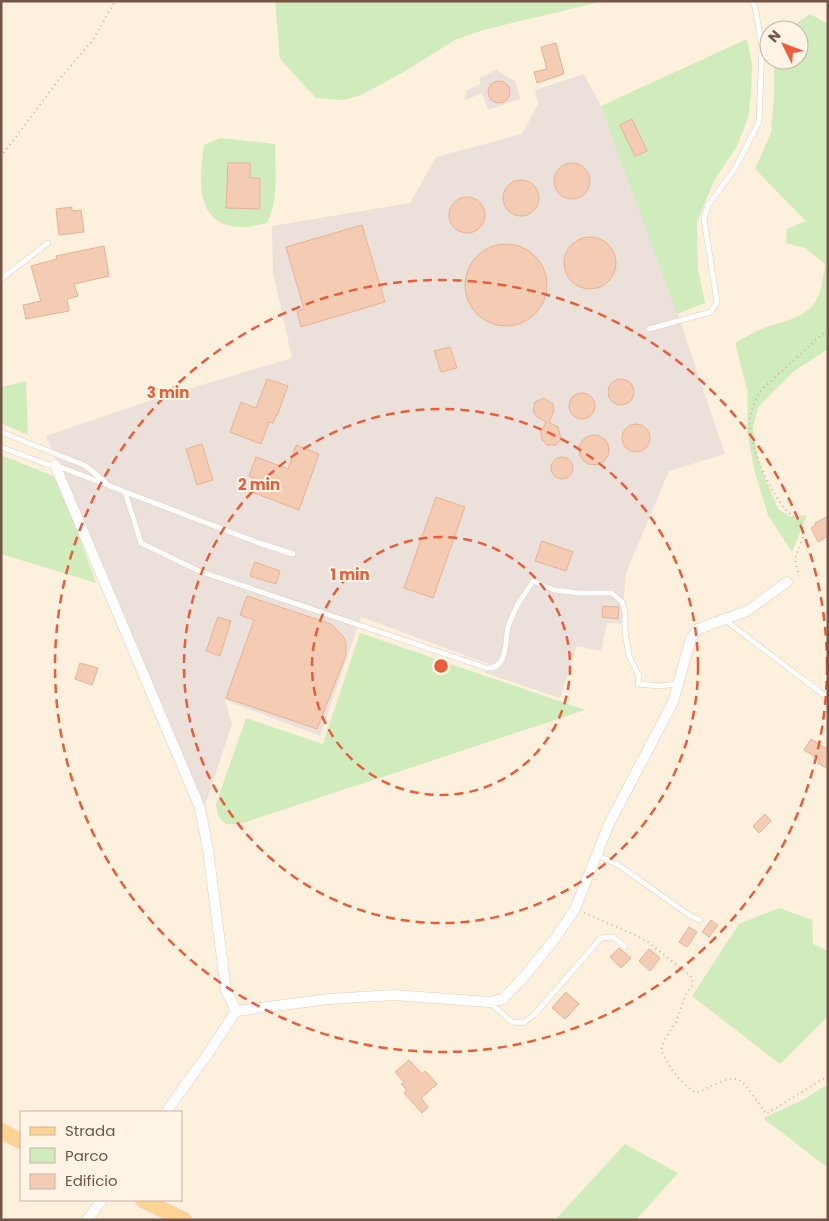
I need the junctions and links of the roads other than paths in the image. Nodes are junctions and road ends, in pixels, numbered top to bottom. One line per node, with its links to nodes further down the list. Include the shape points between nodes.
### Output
1 (752, 1): 4 (lane, via 762,46 759,122 735,168 708,205 704,219 717,302 711,312)
2 (48, 243): 3 (lane)
3 (1, 279)
4 (650, 330)
5 (1, 432): 8 (lane, via 86,466)
6 (1, 447): 7 (lane, via 46,464)
7 (55, 464): 8 (lane); 19 (street, via 200,808 226,990)
8 (110, 486): 9 (lane)
9 (125, 492): 10 (lane); 13 (lane, via 141,543 199,571 487,668 493,668 503,658 514,610 533,581 554,590 612,593 622,602 629,656 639,676 638,684)
10 (293, 554)
11 (787, 582): 12 (street, via 746,611)
12 (725, 620): 13 (street, via 698,629 691,638); 14 (lane)
13 (678, 684): 15 (street, via 673,702)
14 (828, 698)
15 (596, 855): 16 (lane, via 616,864); 18 (street, via 575,909 554,940 503,999)
16 (700, 920)
17 (625, 948): 18 (lane, via 613,937 601,938 534,1015 523,1023 512,1022)
18 (489, 1002): 19 (street, via 394,995)
19 (236, 1010): 20 (street)
20 (167, 1111)
21 (1, 1131): 22 (main road)
22 (20, 1140)
23 (101, 1201): 25 (street)
24 (145, 1201): 26 (main road)
25 (87, 1220)
26 (184, 1220)

